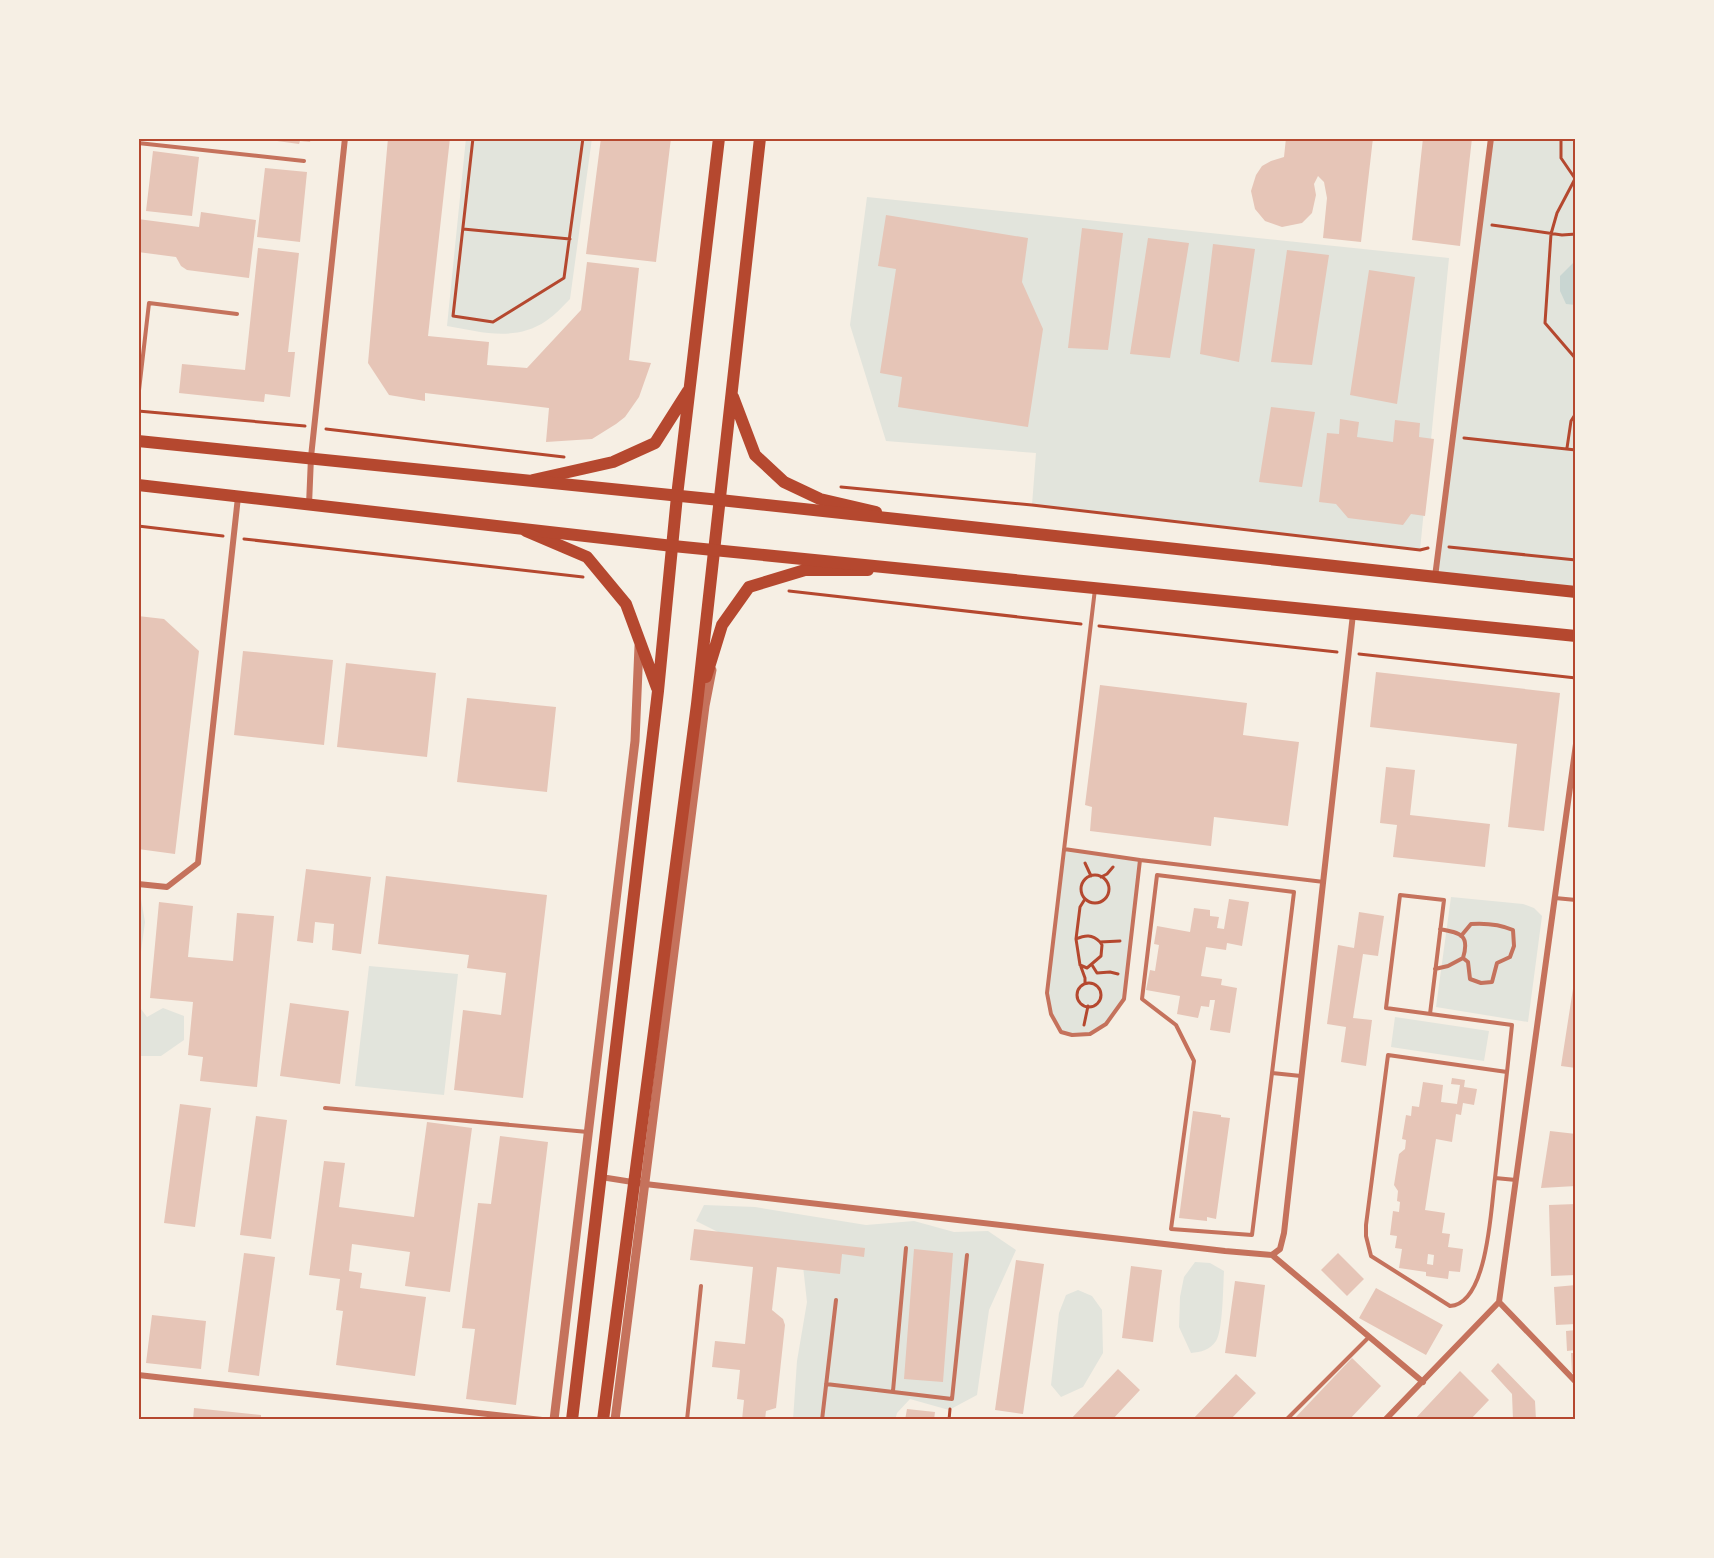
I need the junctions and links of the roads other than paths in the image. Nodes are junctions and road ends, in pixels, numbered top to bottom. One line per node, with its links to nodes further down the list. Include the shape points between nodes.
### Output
1 (345, 138): 12 (street)
2 (720, 138): 8 (main road)
3 (760, 138): 9 (main road)
4 (1491, 138): 24 (street)
5 (138, 143): 6 (lane)
6 (304, 161)
7 (237, 314): 10 (lane, via 149,303)
8 (691, 388): 13 (main road, via 655,443 613,462); 15 (main road)
9 (732, 393): 17 (main road); 19 (main road, via 755,455 784,482 820,499)
10 (138, 399)
11 (138, 441): 12 (main road)
12 (312, 457): 13 (main road); 18 (street)
13 (531, 480): 15 (main road)
14 (138, 485): 16 (main road)
15 (677, 495): 17 (main road); 21 (main road)
16 (238, 497): 18 (main road); 37 (street, via 198,863 167,887)
17 (720, 500): 19 (main road); 22 (main road)
18 (309, 505): 20 (main road)
19 (912, 521): 24 (main road)
20 (522, 529): 21 (main road); 29 (main road, via 586,557 626,604)
21 (673, 546): 22 (main road); 31 (main road)
22 (714, 550): 23 (main road); 32 (main road)
23 (905, 570): 25 (main road); 30 (main road, via 805,570 748,587 722,625)
24 (1435, 577): 26 (main road)
25 (1095, 588): 27 (main road); 34 (lane)
26 (1576, 592)
27 (1353, 614): 28 (main road); 36 (street)
28 (1576, 636)
29 (639, 640): 31 (main road); 49 (street, via 635,741)
30 (717, 640): 32 (main road); 53 (street)
31 (658, 691): 50 (main road)
32 (697, 704): 53 (main road)
33 (1576, 744): 38 (street)
34 (1064, 849): 35 (lane); 35 (lane, via 1047,993 1051,1014 1061,1032 1072,1035 1090,1034 1106,1024 1124,999)
35 (1140, 860): 36 (lane)
36 (1324, 882): 47 (street)
37 (138, 884)
38 (1555, 898): 39 (lane); 52 (street)
39 (1576, 900)
40 (1440, 929): 41 (lane); 43 (lane); 44 (lane, via 1444,900 1400,895 1386,1008)
41 (1461, 936): 42 (lane, via 1466,947); 42 (lane, via 1471,924 1486,923 1513,930 1510,957 1497,963 1492,982 1470,979 1468,962)
42 (1463, 958): 43 (lane)
43 (1436, 969): 44 (lane)
44 (1430, 1014): 45 (lane, via 1512,1025)
45 (1507, 1072): 51 (lane); 51 (lane, via 1388,1055 1366,1224 1371,1256 1450,1306 1457,1306 1481,1274)
46 (1272, 1073): 46 (lane, via 1294,892 1157,875 1142,999 1176,1025 1194,1061 1172,1229 1252,1235); 47 (lane)
47 (1302, 1076): 56 (street, via 1284,1233 1280,1249)
48 (325, 1108): 49 (lane)
49 (589, 1132): 67 (street)
50 (600, 1177): 53 (street); 68 (main road)
51 (1495, 1178): 52 (lane)
52 (1516, 1180): 59 (street)
53 (639, 1183): 56 (street); 69 (main road); 70 (street)
54 (906, 1248): 65 (lane)
55 (967, 1255): 65 (lane, via 952,1399)
56 (1272, 1255): 60 (street)
57 (701, 1286): 71 (lane)
58 (836, 1300): 64 (lane)
59 (1498, 1302): 62 (street); 63 (street)
60 (1370, 1337): 62 (street); 73 (lane)
61 (138, 1375): 66 (street)
62 (1423, 1382): 74 (street)
63 (1576, 1382)
64 (826, 1383): 65 (lane); 72 (lane)
65 (893, 1391)
66 (542, 1420)
67 (554, 1420)
68 (572, 1420)
69 (603, 1420)
70 (615, 1420)
71 (687, 1420)
72 (822, 1420)
73 (1286, 1420)
74 (1386, 1420)

